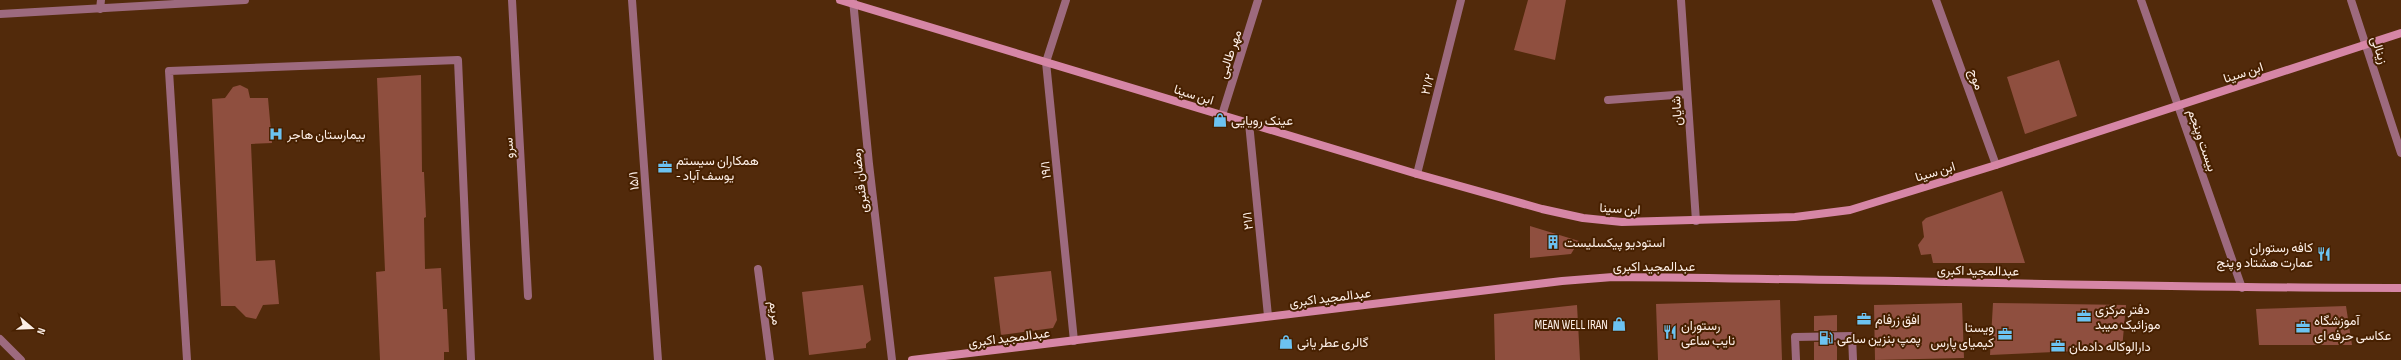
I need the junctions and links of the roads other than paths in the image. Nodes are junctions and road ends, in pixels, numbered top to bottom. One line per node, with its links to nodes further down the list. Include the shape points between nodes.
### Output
1 (245, 0): 13 (street)
2 (512, 0): 30 (street, سرو)
3 (632, 0): 37 (street, ۱۵/۱)
4 (840, 0): 12 (street, ابن سینا)
5 (1066, 0): 17 (street, ۱۹/۱)
6 (1258, 0): 21 (street, مهر طالبی)
7 (1461, 0): 25 (street, ۲۱/۲)
8 (1681, 0): 18 (street, شایان)
9 (1936, 0): 24 (street, موج)
10 (2141, 0): 20 (street, بیست وپنجم)
11 (2351, 0): 16 (street, زینالی)
12 (853, 2): 17 (street, ابن سینا); 39 (street, رمضان قنبری)
13 (101, 4): 14 (street)
14 (0, 14)
15 (2401, 33): 16 (street, ابن سینا)
16 (2366, 44): 20 (street, ابن سینا); 23 (street, زینالی)
17 (1046, 62): 21 (street, ابن سینا); 33 (street, ۱۹/۱)
18 (1687, 94): 19 (street); 26 (street, شایان)
19 (1608, 100)
20 (2178, 106): 24 (street, ابن سینا); 28 (street, بیست وپنجم)
21 (1222, 115): 22 (street, ابن سینا)
22 (1249, 123): 25 (street, ابن سینا); 31 (street, ۲۱/۱)
23 (2401, 153)
24 (1996, 165): 26 (street, ابن سینا, via 1850,210 1795,217)
25 (1417, 174): 26 (street, ابن سینا, via 1583,218 1622,222)
26 (1696, 221)
27 (758, 269): 38 (street, مریم)
28 (2242, 288): 29 (street, عبدالمجید اکبری); 31 (street, عبدالمجید اکبری, via 2132,284 1613,277)
29 (2401, 288)
30 (528, 296)
31 (1268, 316): 33 (street, عبدالمجید اکبری)
32 (0, 339): 34 (street)
33 (1074, 341): 40 (street, عبدالمجید اکبری)
34 (21, 360)
35 (187, 360): 36 (street, via 169,71 458,60)
36 (471, 360)
37 (658, 360)
38 (770, 360)
39 (892, 360)
40 (912, 360)
41 (1796, 360): 42 (street, via 1796,337 1852,336)
42 (1853, 360)

